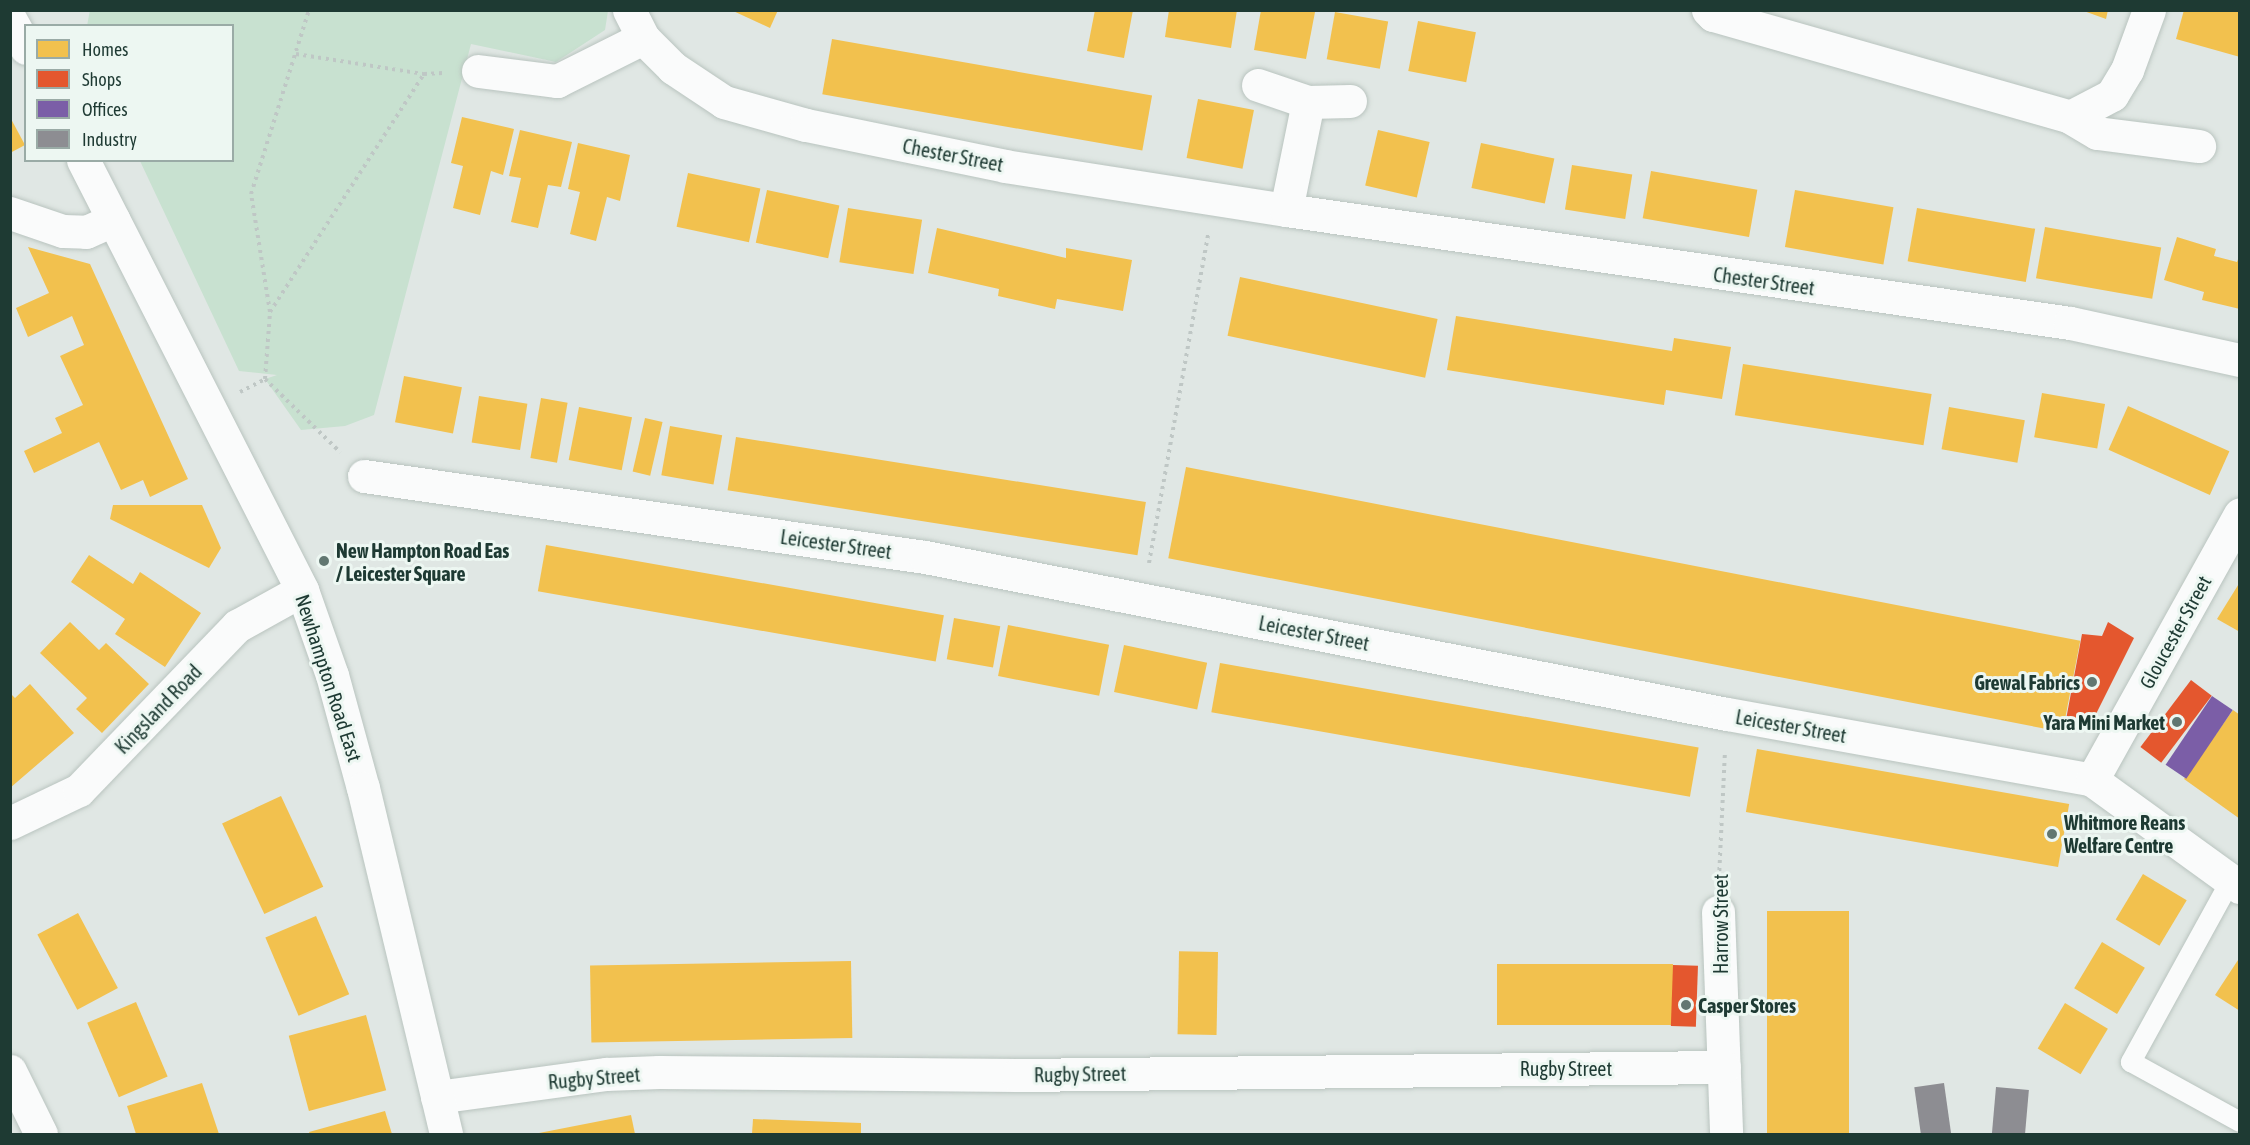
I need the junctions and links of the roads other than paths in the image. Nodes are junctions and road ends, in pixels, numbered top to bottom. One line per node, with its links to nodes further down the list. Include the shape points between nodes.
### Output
1 (1708, 10): 10 (street, via 1713,15)
2 (2149, 10): 10 (street, via 2127,70 2112,95)
3 (10, 18): 5 (street)
4 (636, 24): 6 (street, Chester Street, via 557,81); 13 (street, Chester Street, via 673,68 724,102 806,125 1005,166)
5 (24, 44)
6 (478, 71)
7 (1258, 86): 9 (street)
8 (1350, 101): 9 (street)
9 (1308, 102): 13 (street)
10 (2070, 117): 11 (street, via 2097,133)
11 (2199, 146)
12 (83, 162): 15 (street, Newhampton Road East)
13 (1286, 210): 16 (street, Chester Street, via 2070,323)
14 (10, 213): 15 (street, via 63,231 86,232)
15 (112, 220): 19 (street, Newhampton Road East)
16 (2240, 360)
17 (364, 476): 20 (street, Leicester Street, via 925,557 1727,714)
18 (2240, 514): 20 (street, Gloucester Street)
19 (302, 590): 21 (street, Kingsland Road, via 237,626 79,790); 26 (street, Newhampton Road East, via 332,675 363,788)
20 (2092, 780): 22 (street, Leicester Street)
21 (10, 823)
22 (2235, 884): 27 (lane, Leicester Street, via 2131,1062)
23 (1718, 912): 24 (street, Harrow Street)
24 (1724, 1067): 26 (street, Rugby Street, via 1017,1075 659,1072 606,1074); 30 (street, Harrow Street)
25 (10, 1071): 28 (street)
26 (436, 1097): 29 (street, Newhampton Road East)
27 (2240, 1122)
28 (41, 1134)
29 (446, 1134)
30 (1726, 1134)

